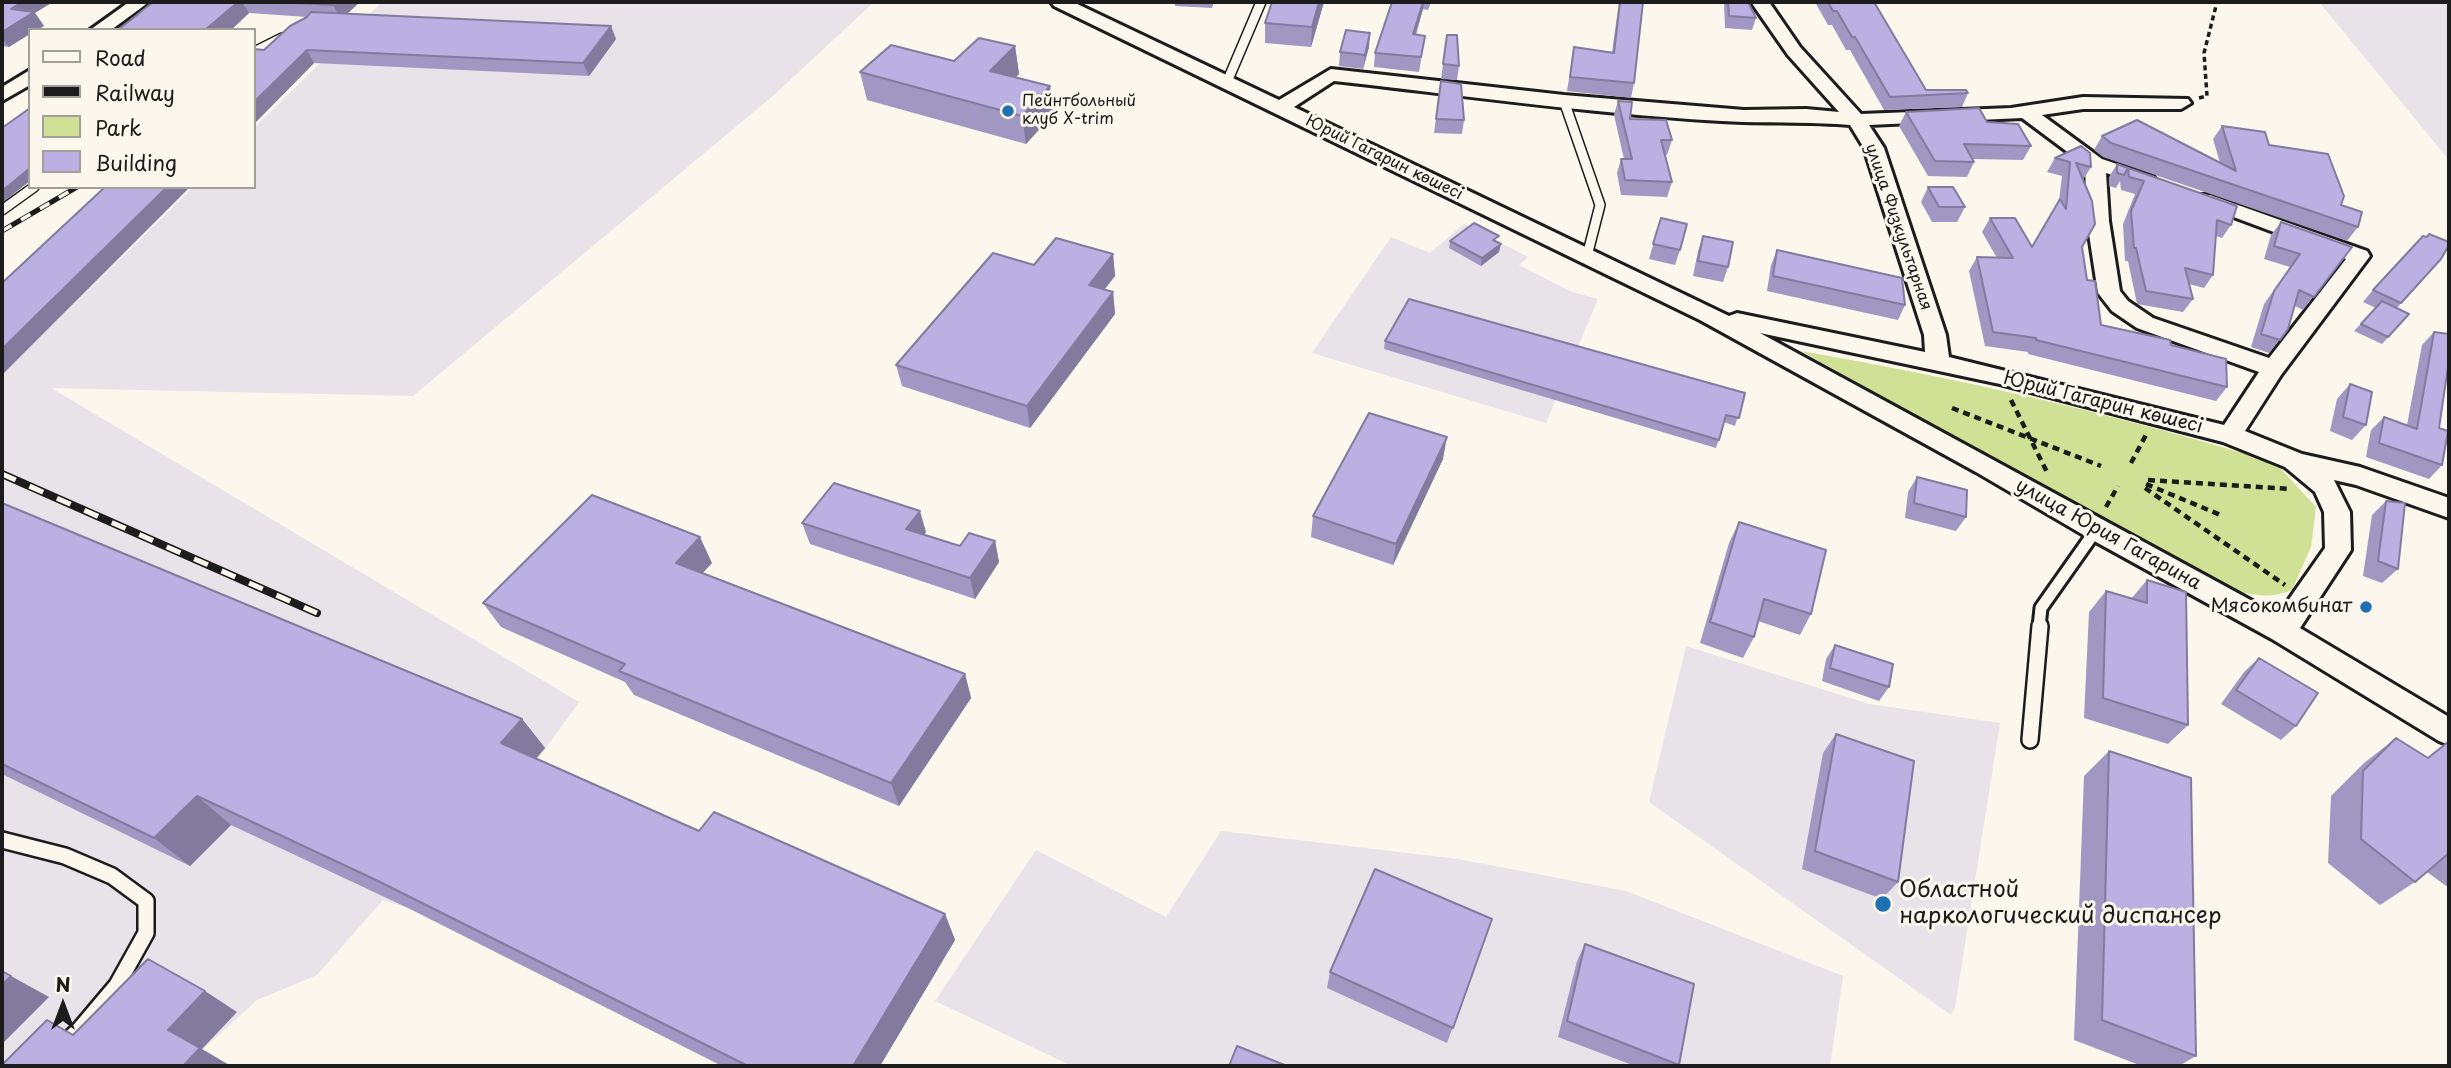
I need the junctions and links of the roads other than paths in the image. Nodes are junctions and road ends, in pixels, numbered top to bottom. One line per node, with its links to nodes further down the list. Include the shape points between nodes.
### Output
1 (140, 2): 5 (street)
2 (1060, 2): 9 (street, Юрий Гагарин көшесі)
3 (1261, 2): 9 (lane)
4 (1760, 2): 15 (street, улица Физкультарная, via 1794,51)
5 (102, 28)
6 (290, 34): 7 (lane)
7 (256, 51)
8 (28, 77): 10 (street)
9 (1227, 82): 13 (street, Юрий Гагарин көшесі)
10 (2, 95)
11 (1564, 102): 13 (street, via 1331,75); 15 (street); 21 (lane, via 1600,205)
12 (2181, 103): 14 (street, via 2084,103)
13 (1280, 108): 21 (street, Юрий Гагарин көшесі)
14 (2026, 112): 15 (street); 16 (street)
15 (1856, 120): 23 (street, улица Физкультарная, via 1874,148 1935,335)
16 (2095, 163): 17 (street); 24 (street, via 2109,293 2120,306 2145,323)
17 (2163, 186)
18 (31, 189): 20 (lane)
19 (2188, 194): 24 (street, via 2359,256)
20 (2, 210)
21 (1587, 256): 22 (street, Юрий Гагарин көшесі)
22 (1708, 314): 23 (street, Юрий Гагарин көшесі); 27 (street, Юрий Гагарин көшесі)
23 (1938, 363): 25 (street, Юрий Гагарин көшесі)
24 (2273, 369): 25 (street)
25 (2230, 435): 26 (street, Юрий Гагарин көшесі)
26 (2294, 461): 28 (street, via 2360,476); 30 (street, Юрий Гагарин көшесі, via 2325,486 2337,512 2338,550)
27 (1985, 465): 29 (street, улица Юрия Гагарина, via 2068,515)
28 (2449, 508)
29 (2098, 524): 30 (street, улица Юрия Гагарина); 32 (lane, via 2041,608)
30 (2282, 631): 31 (street, улица Юрия Гагарина)
31 (2449, 732)
32 (2030, 740)
33 (2, 840): 34 (lane, via 65,856 112,876 146,901 146,933 117,985 79,1030)
34 (39, 1066)

